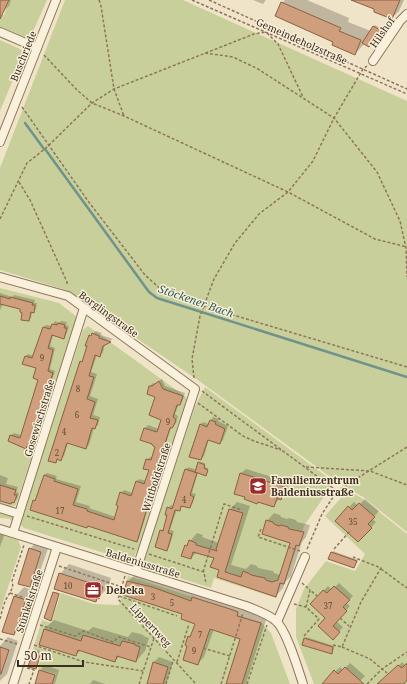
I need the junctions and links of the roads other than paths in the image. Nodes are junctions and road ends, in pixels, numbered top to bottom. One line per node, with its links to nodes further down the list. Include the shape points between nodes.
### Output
1 (56, 0): 4 (street, Buschriede)
2 (407, 14): 5 (street, Hilshof)
3 (0, 32): 4 (street)
4 (37, 48): 6 (street, Buschriede)
5 (373, 61)
6 (0, 142)
7 (0, 277): 8 (street, Borglingstraße, via 68,296)
8 (84, 308): 9 (street, Borglingstraße); 11 (street, Gosewischstraße)
9 (195, 389): 16 (street, Wittboldstraße)
10 (0, 508): 11 (street)
11 (19, 514): 13 (street, Gosewischstraße)
12 (0, 529): 13 (street, Baldeniusstraße)
13 (13, 533): 14 (street, Baldeniusstraße)
14 (57, 547): 16 (street, Baldeniusstraße); 18 (street, Stünkelstraße)
15 (306, 557): 17 (street)
16 (136, 571): 17 (street, Baldeniusstraße, via 246,606 270,616)
17 (277, 622): 19 (street, Baldeniusstraße, via 283,630)
18 (13, 684)
19 (303, 684)

